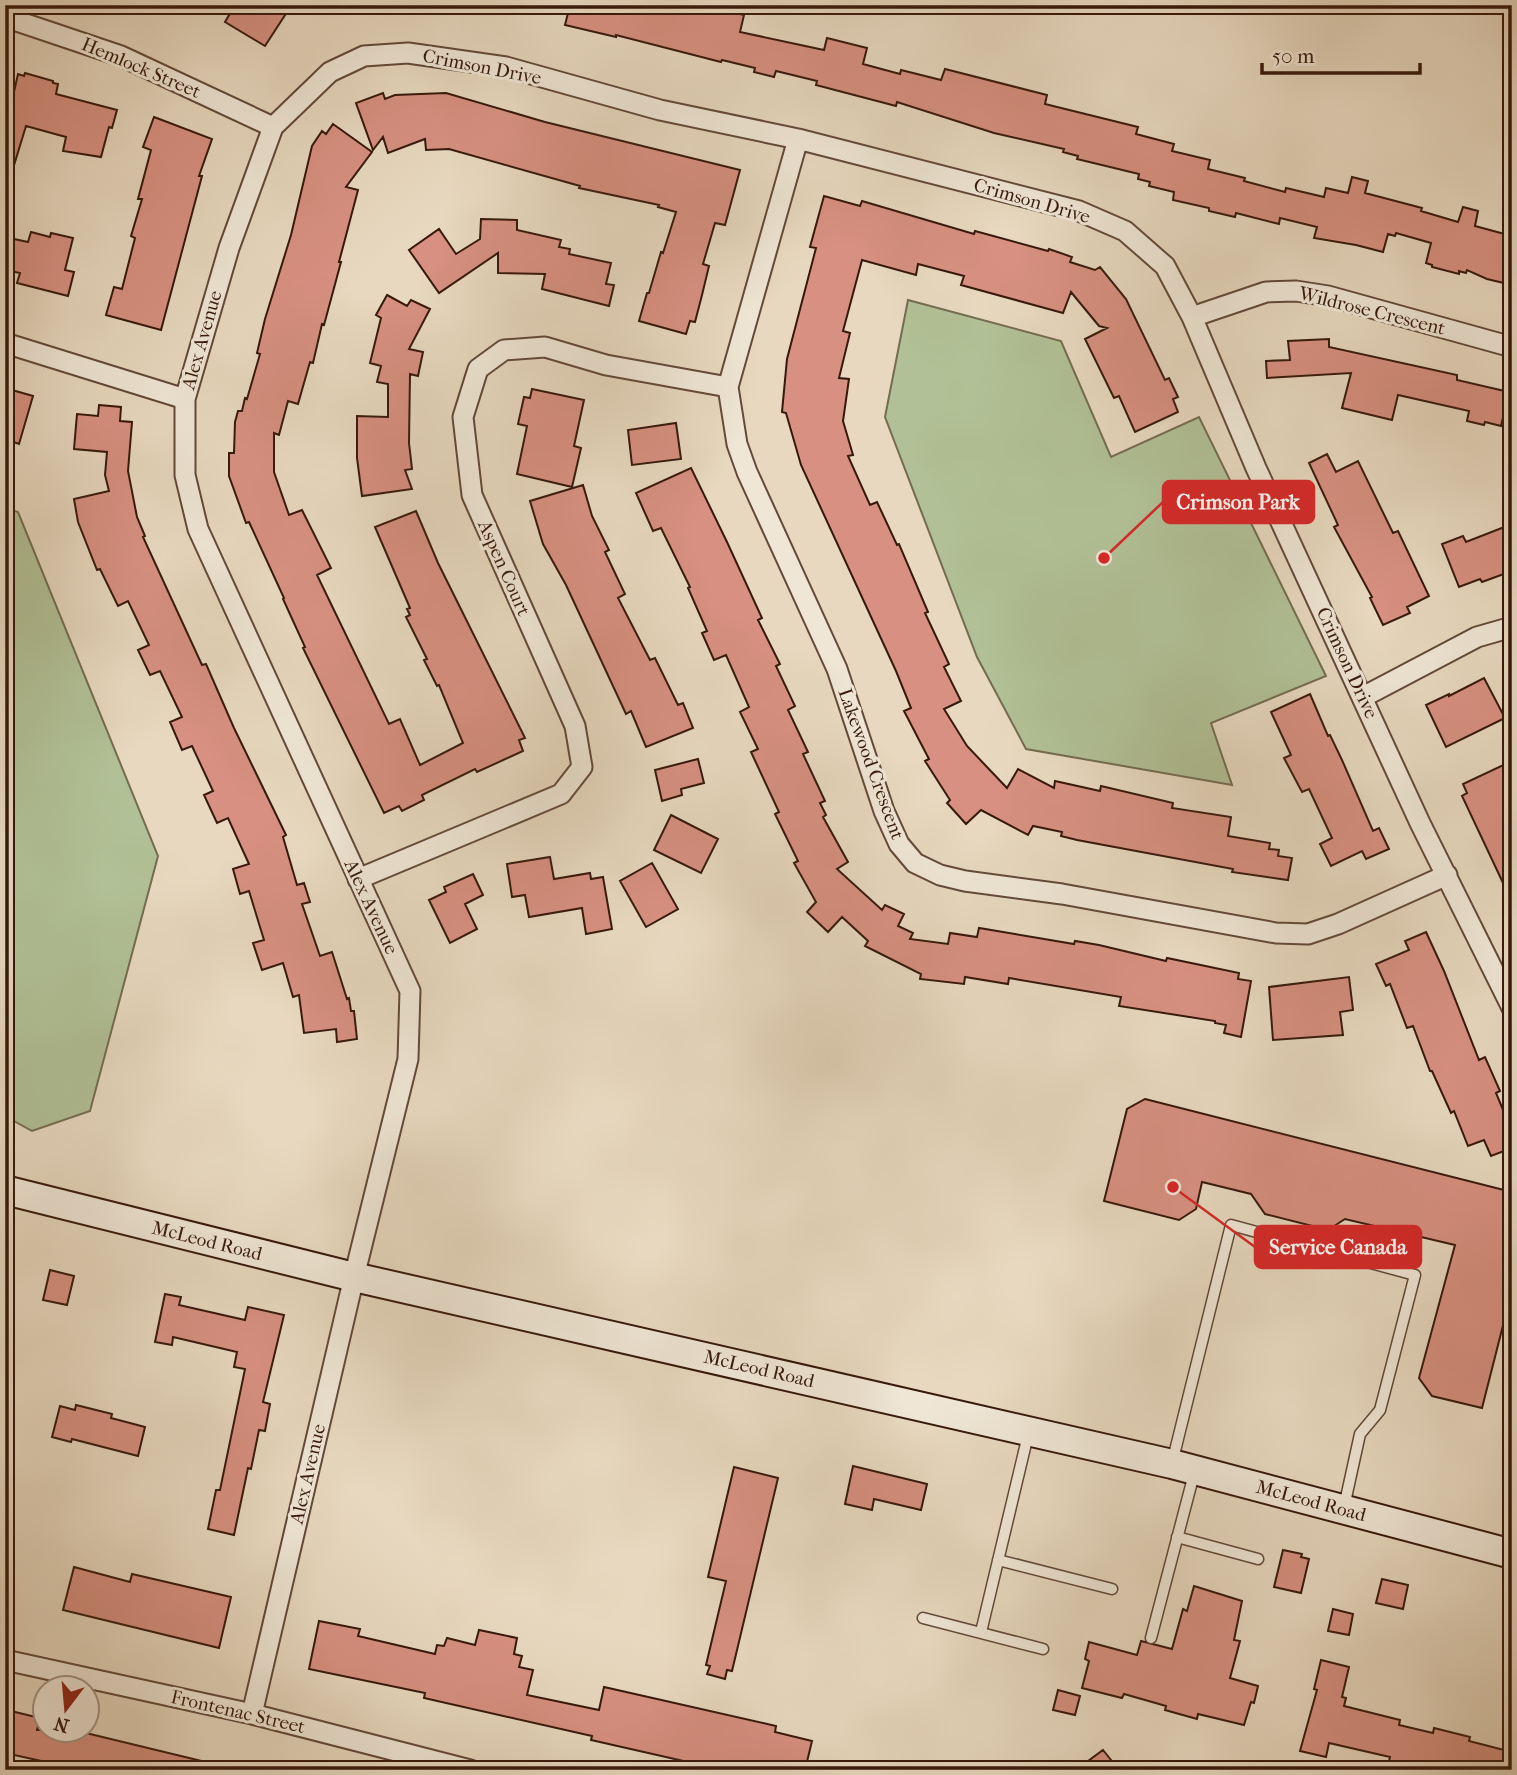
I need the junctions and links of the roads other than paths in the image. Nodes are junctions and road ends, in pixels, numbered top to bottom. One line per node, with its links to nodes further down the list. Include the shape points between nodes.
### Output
1 (5, 17): 2 (street, Hemlock Street, via 121,56)
2 (273, 127): 3 (street, Crimson Drive, via 330,72 365,56 408,53 506,67 660,110); 8 (street, Alex Avenue, via 229,248)
3 (798, 139): 4 (street, Crimson Drive, via 1079,211 1125,231 1165,266); 7 (street, Lakewood Crescent)
4 (1192, 317): 6 (street, Wildrose Crescent, via 1266,292 1296,291); 10 (street, Crimson Drive, via 1256,468)
5 (5, 343): 8 (street)
6 (1512, 347)
7 (729, 387): 11 (street, Lakewood Crescent, via 737,444 747,472 837,669 898,844 915,863 965,881 1276,933 1308,934); 12 (street, Aspen Court, via 606,365 545,347 504,350 478,369 463,417 472,495 575,726 582,767 561,794)
8 (185, 399): 12 (street, Alex Avenue, via 184,475 198,529)
9 (1512, 627): 10 (street, via 1477,637)
10 (1363, 697): 11 (street, Crimson Drive)
11 (1447, 875): 13 (street, Crimson Drive)
12 (358, 879): 15 (street, Alex Avenue, via 410,991 408,1059)
13 (1512, 1008)
14 (5, 1190): 15 (main road, McLeod Road)
15 (354, 1277): 16 (main road, McLeod Road); 29 (street, Alex Avenue)
16 (1029, 1431): 17 (main road, McLeod Road); 22 (lane)
17 (1183, 1467): 18 (main road, McLeod Road); 18 (lane, via 1231,1225 1415,1275 1380,1410 1360,1434); 19 (lane)
18 (1344, 1509): 20 (main road, McLeod Road)
19 (1177, 1537): 21 (lane); 26 (lane)
20 (1512, 1554)
21 (1258, 1559)
22 (998, 1560): 23 (lane); 25 (lane)
23 (1112, 1589)
24 (923, 1618): 25 (lane)
25 (981, 1632): 27 (lane)
26 (1151, 1638)
27 (1043, 1648)
28 (5, 1660): 29 (street, Frontenac Street)
29 (252, 1714): 30 (street, Frontenac Street)
30 (470, 1770)

